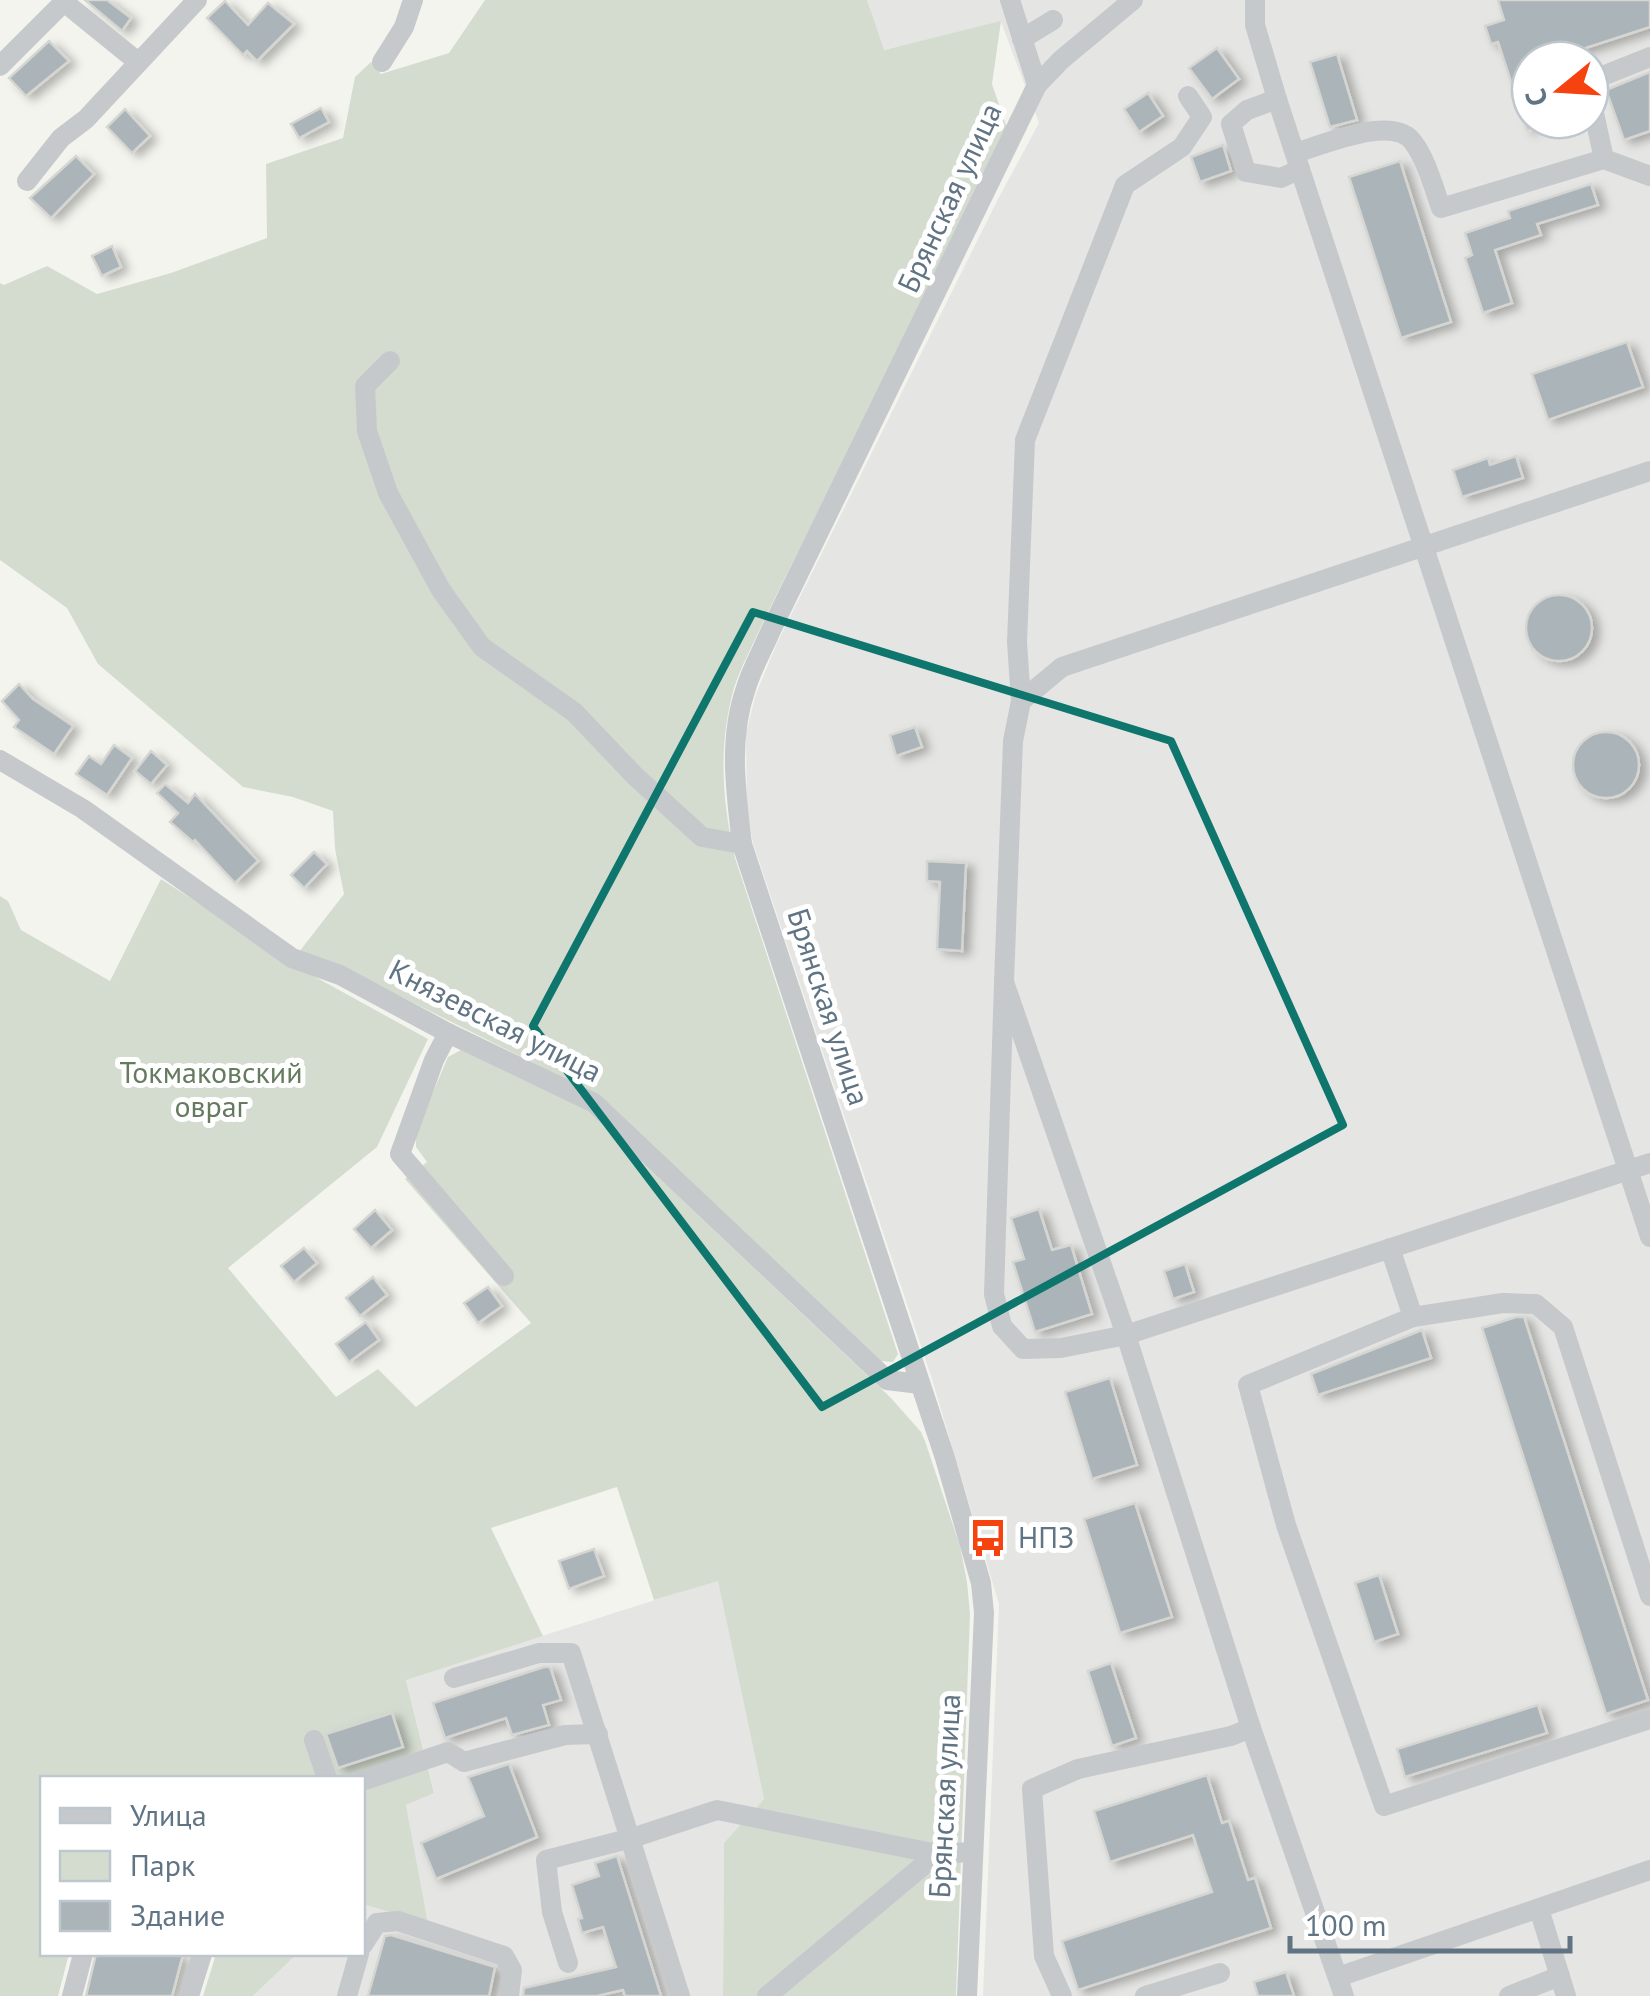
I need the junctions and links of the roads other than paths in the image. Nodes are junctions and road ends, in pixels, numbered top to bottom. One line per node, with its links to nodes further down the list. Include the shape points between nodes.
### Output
1 (197, 0): 10 (street)
2 (412, 0): 11 (street)
3 (1010, 0): 8 (street)
4 (1133, 0): 14 (street, Брянская улица)
5 (1255, 0): 16 (street, via 1255,26)
6 (65, 1): 10 (street); 12 (street)
7 (1053, 20): 8 (street)
8 (1022, 39): 14 (street)
9 (1650, 58): 13 (street)
10 (138, 62): 21 (street)
11 (382, 62)
12 (0, 66)
13 (1610, 73)
14 (1037, 86): 27 (street, Брянская улица, via 745,690 734,772)
15 (1188, 96): 25 (street, via 1202,118 1182,148 1124,186 1026,440 1017,642)
16 (1277, 99): 19 (street); 19 (street, via 1232,124 1246,172 1282,178)
17 (1600, 140): 18 (street)
18 (1604, 159): 19 (street, via 1441,208 1411,138 1385,128); 20 (street)
19 (1298, 161): 24 (street)
20 (1650, 176)
21 (27, 182)
22 (390, 361): 27 (street, via 365,386 367,431 388,493 482,648 574,712 702,837)
23 (1650, 471): 24 (street)
24 (1424, 546): 25 (street, via 1062,667); 31 (street)
25 (1022, 700): 28 (street, via 1013,741)
26 (0, 760): 29 (street, Князевская улица, via 82,809 292,958 340,975)
27 (742, 844): 37 (street, Брянская улица)
28 (1004, 982): 36 (street); 36 (street, via 994,1294 1002,1326 1023,1349)
29 (448, 1033): 34 (street, via 400,1154); 37 (street, Князевская улица, via 594,1102 887,1380)
30 (1650, 1163): 31 (street)
31 (1627, 1170): 32 (street); 33 (street)
32 (1650, 1237)
33 (1390, 1248): 35 (street); 36 (street)
34 (504, 1276)
35 (1413, 1317): 38 (street, via 1536,1304 1563,1327); 40 (street, via 1248,1385 1286,1525 1384,1806)
36 (1126, 1334): 41 (street)
37 (920, 1384): 47 (street, Брянская улица, via 981,1583)
38 (1650, 1596)
39 (454, 1678): 42 (street, via 539,1654 571,1653)
40 (1650, 1718)
41 (1251, 1728): 58 (street); 66 (street, via 1078,1769 1032,1789 1044,1956)
42 (598, 1734): 45 (street, via 566,1735 464,1762 448,1752); 46 (street)
43 (314, 1740): 44 (street)
44 (326, 1776)
45 (365, 1780)
46 (632, 1838): 48 (street, via 717,1810); 55 (street, via 546,1860); 63 (street)
47 (972, 1852): 48 (street); 65 (street, Брянская улица)
48 (937, 1854): 64 (street)
49 (1650, 1870): 50 (street)
50 (1539, 1909): 57 (street); 58 (street)
51 (365, 1941): 62 (street, via 376,1922 398,1921 504,1956 512,1970)
52 (83, 1956): 59 (street)
53 (201, 1956): 60 (street)
54 (358, 1956): 61 (street)
55 (568, 1963)
56 (1220, 1973): 67 (street)
57 (1563, 1986): 68 (street)
58 (1341, 1987)
59 (72, 1996)
60 (189, 1996)
61 (347, 1996)
62 (510, 1996)
63 (680, 1996)
64 (767, 1996)
65 (966, 1996)
66 (1062, 1996)
67 (1145, 1996)
68 (1509, 1996)

